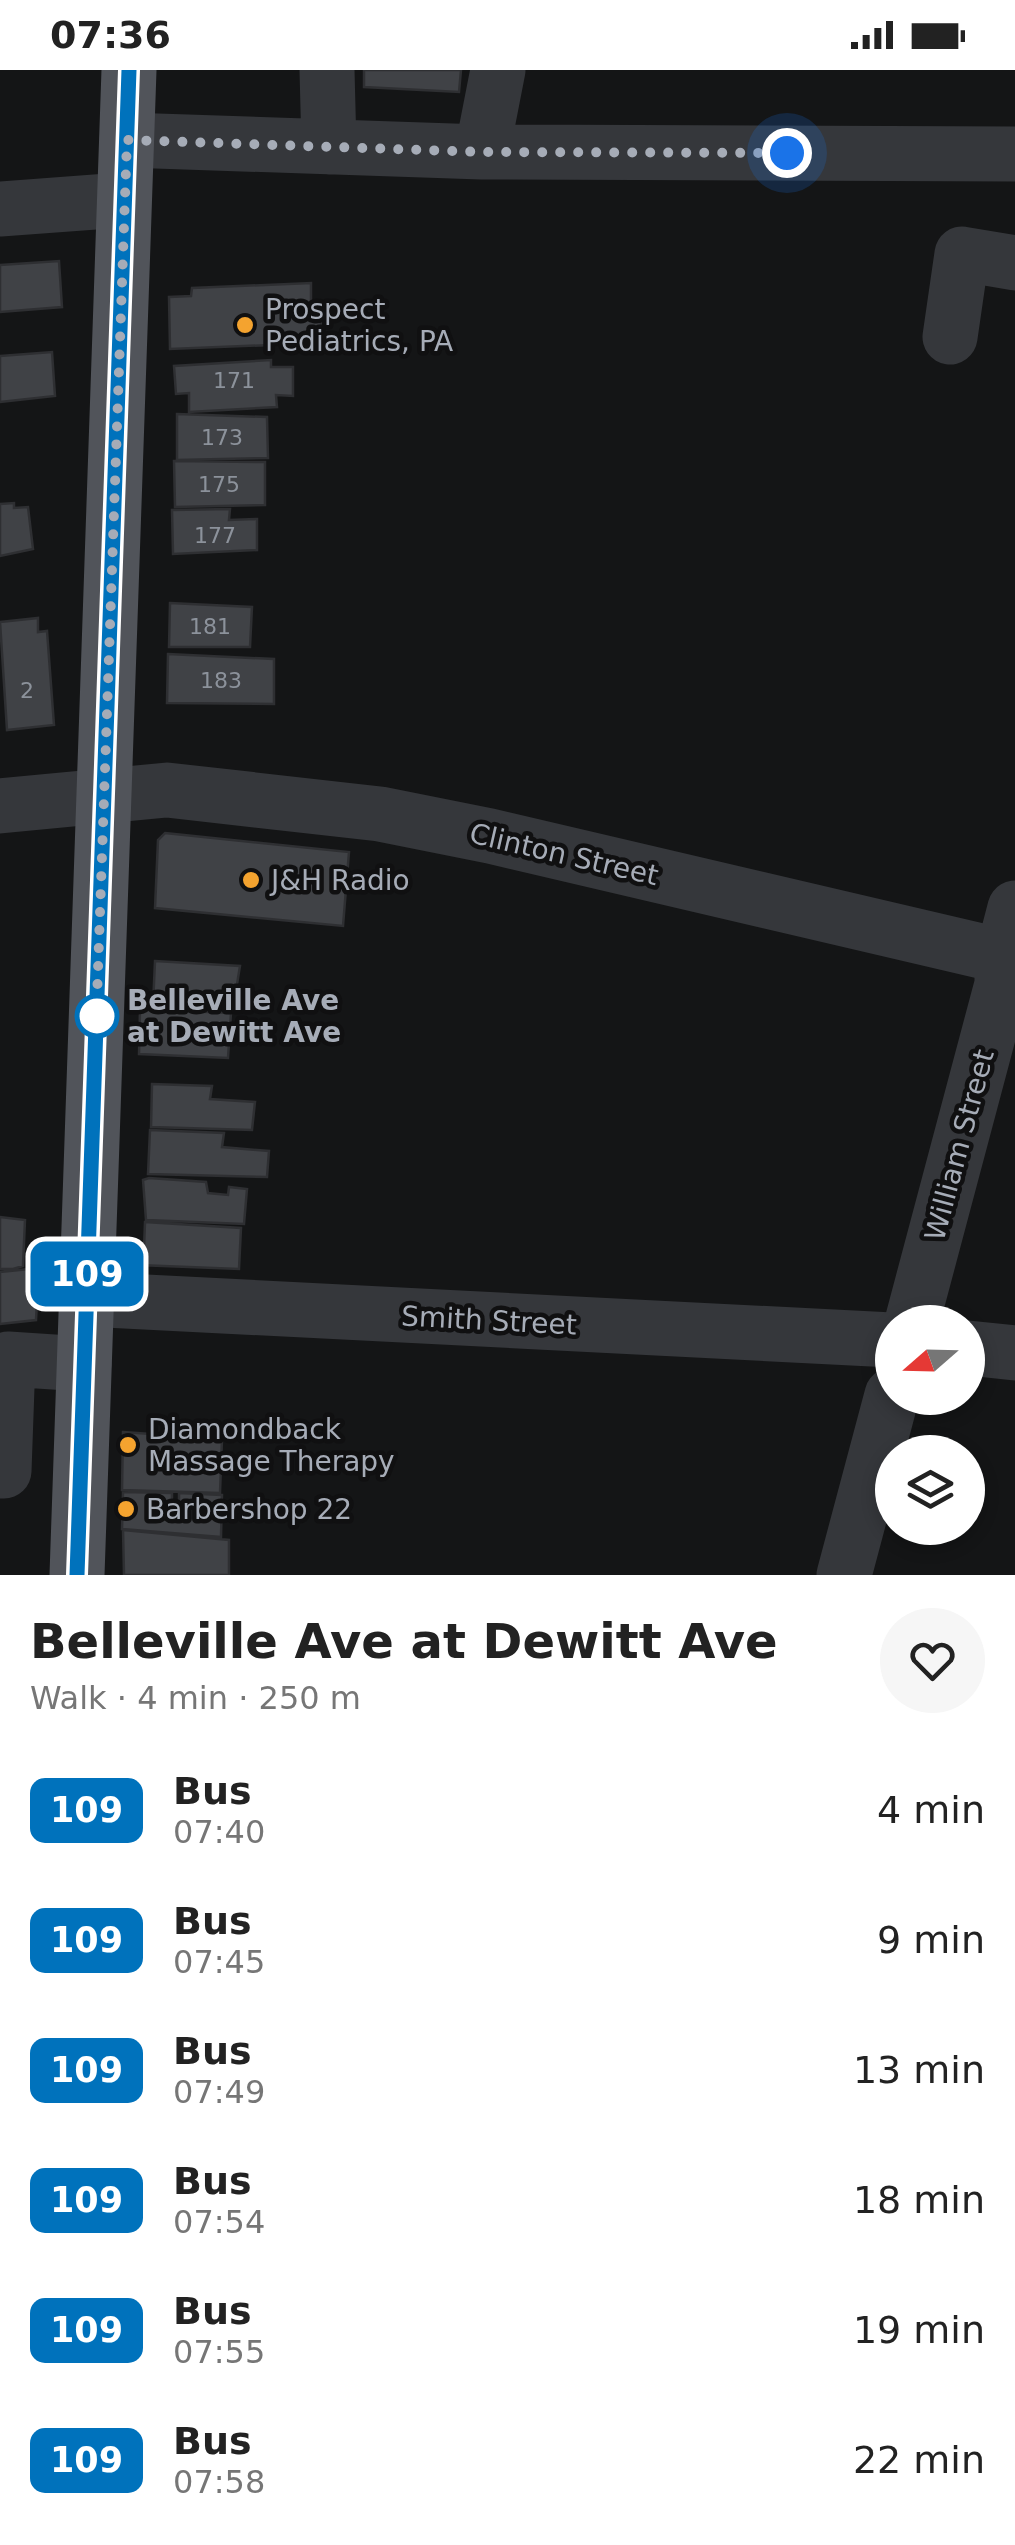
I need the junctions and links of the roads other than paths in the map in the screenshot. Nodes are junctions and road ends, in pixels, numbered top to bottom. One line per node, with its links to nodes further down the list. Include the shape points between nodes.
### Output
1 (129, 70): 4 (main road)
2 (327, 70): 5 (street)
3 (498, 70): 6 (street)
4 (127, 140): 5 (street); 8 (main road)
5 (330, 147): 6 (street)
6 (482, 152): 7 (street)
7 (1015, 154)
8 (122, 200): 9 (street); 12 (main road)
9 (0, 208)
10 (1015, 263): 11 (street, via 962,254)
11 (950, 337)
12 (106, 794): 13 (street, Clinton Street); 14 (street, Clinton Street, via 168,790 380,814); 15 (main road)
13 (0, 806)
14 (1011, 942): 16 (street, William Street)
15 (86, 1299): 17 (street, Smith Street); 20 (main road)
16 (917, 1305)
17 (875, 1339)
18 (985, 1350): 19 (street)
19 (1015, 1354)
20 (84, 1364): 22 (street, via 8,1359); 23 (main road)
21 (886, 1415): 24 (street)
22 (0, 1471)
23 (77, 1575)
24 (844, 1575)

